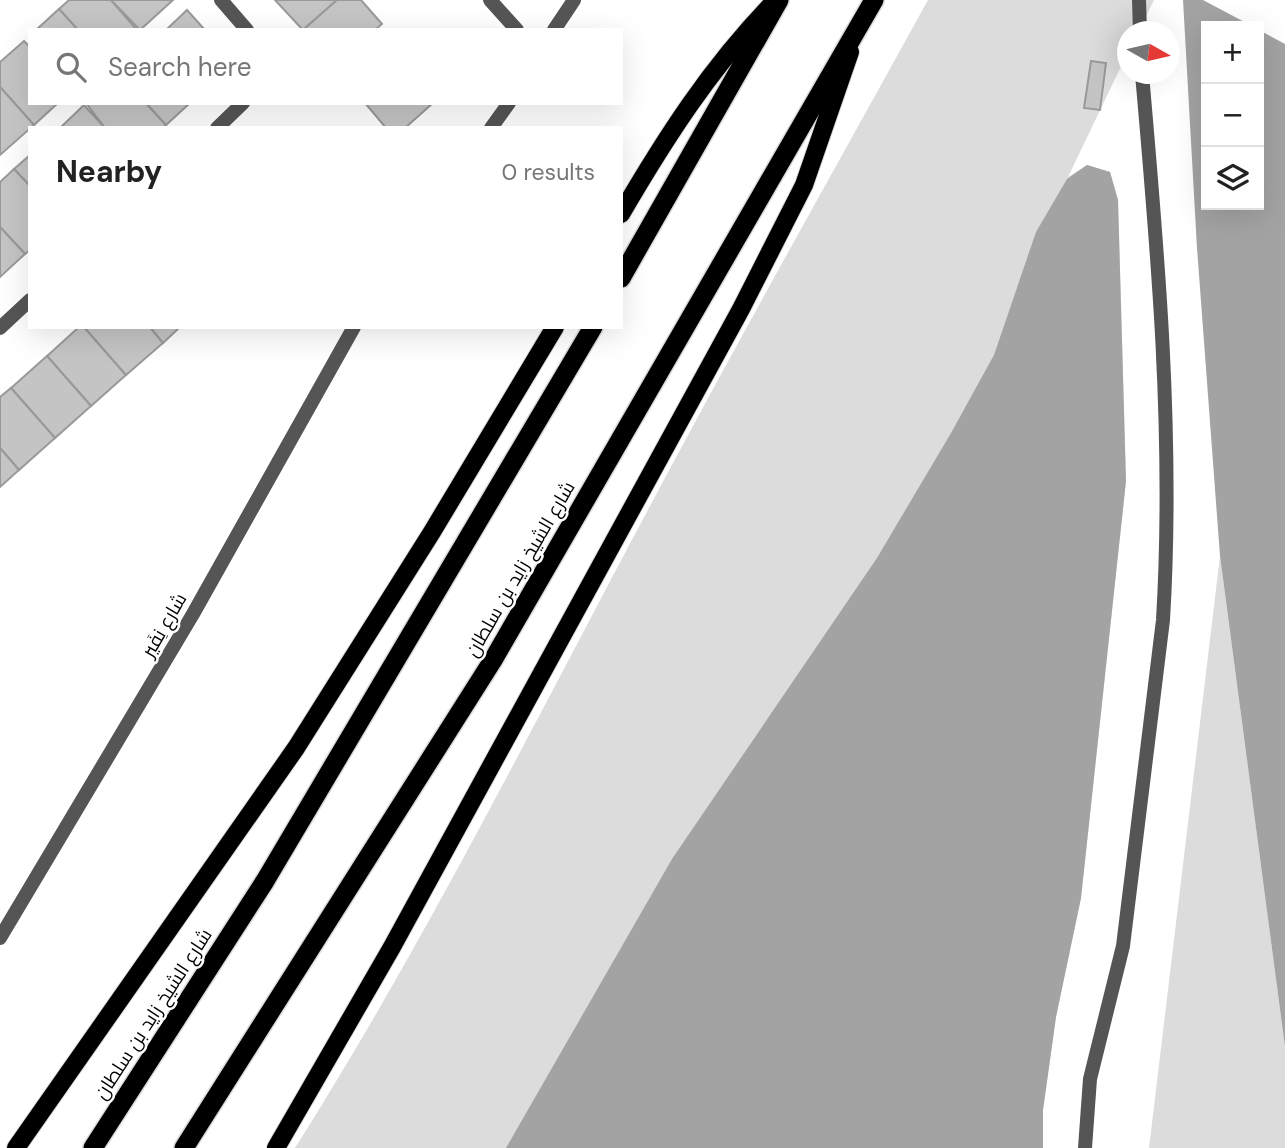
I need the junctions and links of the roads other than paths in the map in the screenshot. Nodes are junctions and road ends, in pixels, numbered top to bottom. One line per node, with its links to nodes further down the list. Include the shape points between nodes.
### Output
1 (221, 0): 8 (street)
2 (490, 0): 9 (street)
3 (574, 0): 10 (street)
4 (777, 0): 17 (main road, via 737,40 695,94); 18 (highway)
5 (874, 0): 11 (highway, شارع الشيخ زايد بن سلطان)
6 (1139, 0): 7 (street)
7 (1140, 21)
8 (245, 28)
9 (515, 28)
10 (555, 28)
11 (857, 31): 27 (highway, شارع الشيخ زايد بن سلطان, via 494,660); 28 (main road, via 804,185 741,309 399,935)
12 (1143, 84): 29 (street, via 1158,271 1167,471 1166,570 1123,946 1090,1080)
13 (241, 105): 15 (street)
14 (508, 105): 16 (street)
15 (219, 126)
16 (492, 126)
17 (623, 211)
18 (623, 274)
19 (28, 302): 20 (street)
20 (0, 328)
21 (353, 329): 24 (street, شارع نِفَير, via 193,614)
22 (554, 329): 25 (main road, via 296,747)
23 (592, 329): 26 (highway, شارع الشيخ زايد بن سلطان, via 265,881)
24 (0, 938)
25 (16, 1148)
26 (93, 1148)
27 (184, 1148)
28 (276, 1148)
29 (1085, 1148)

